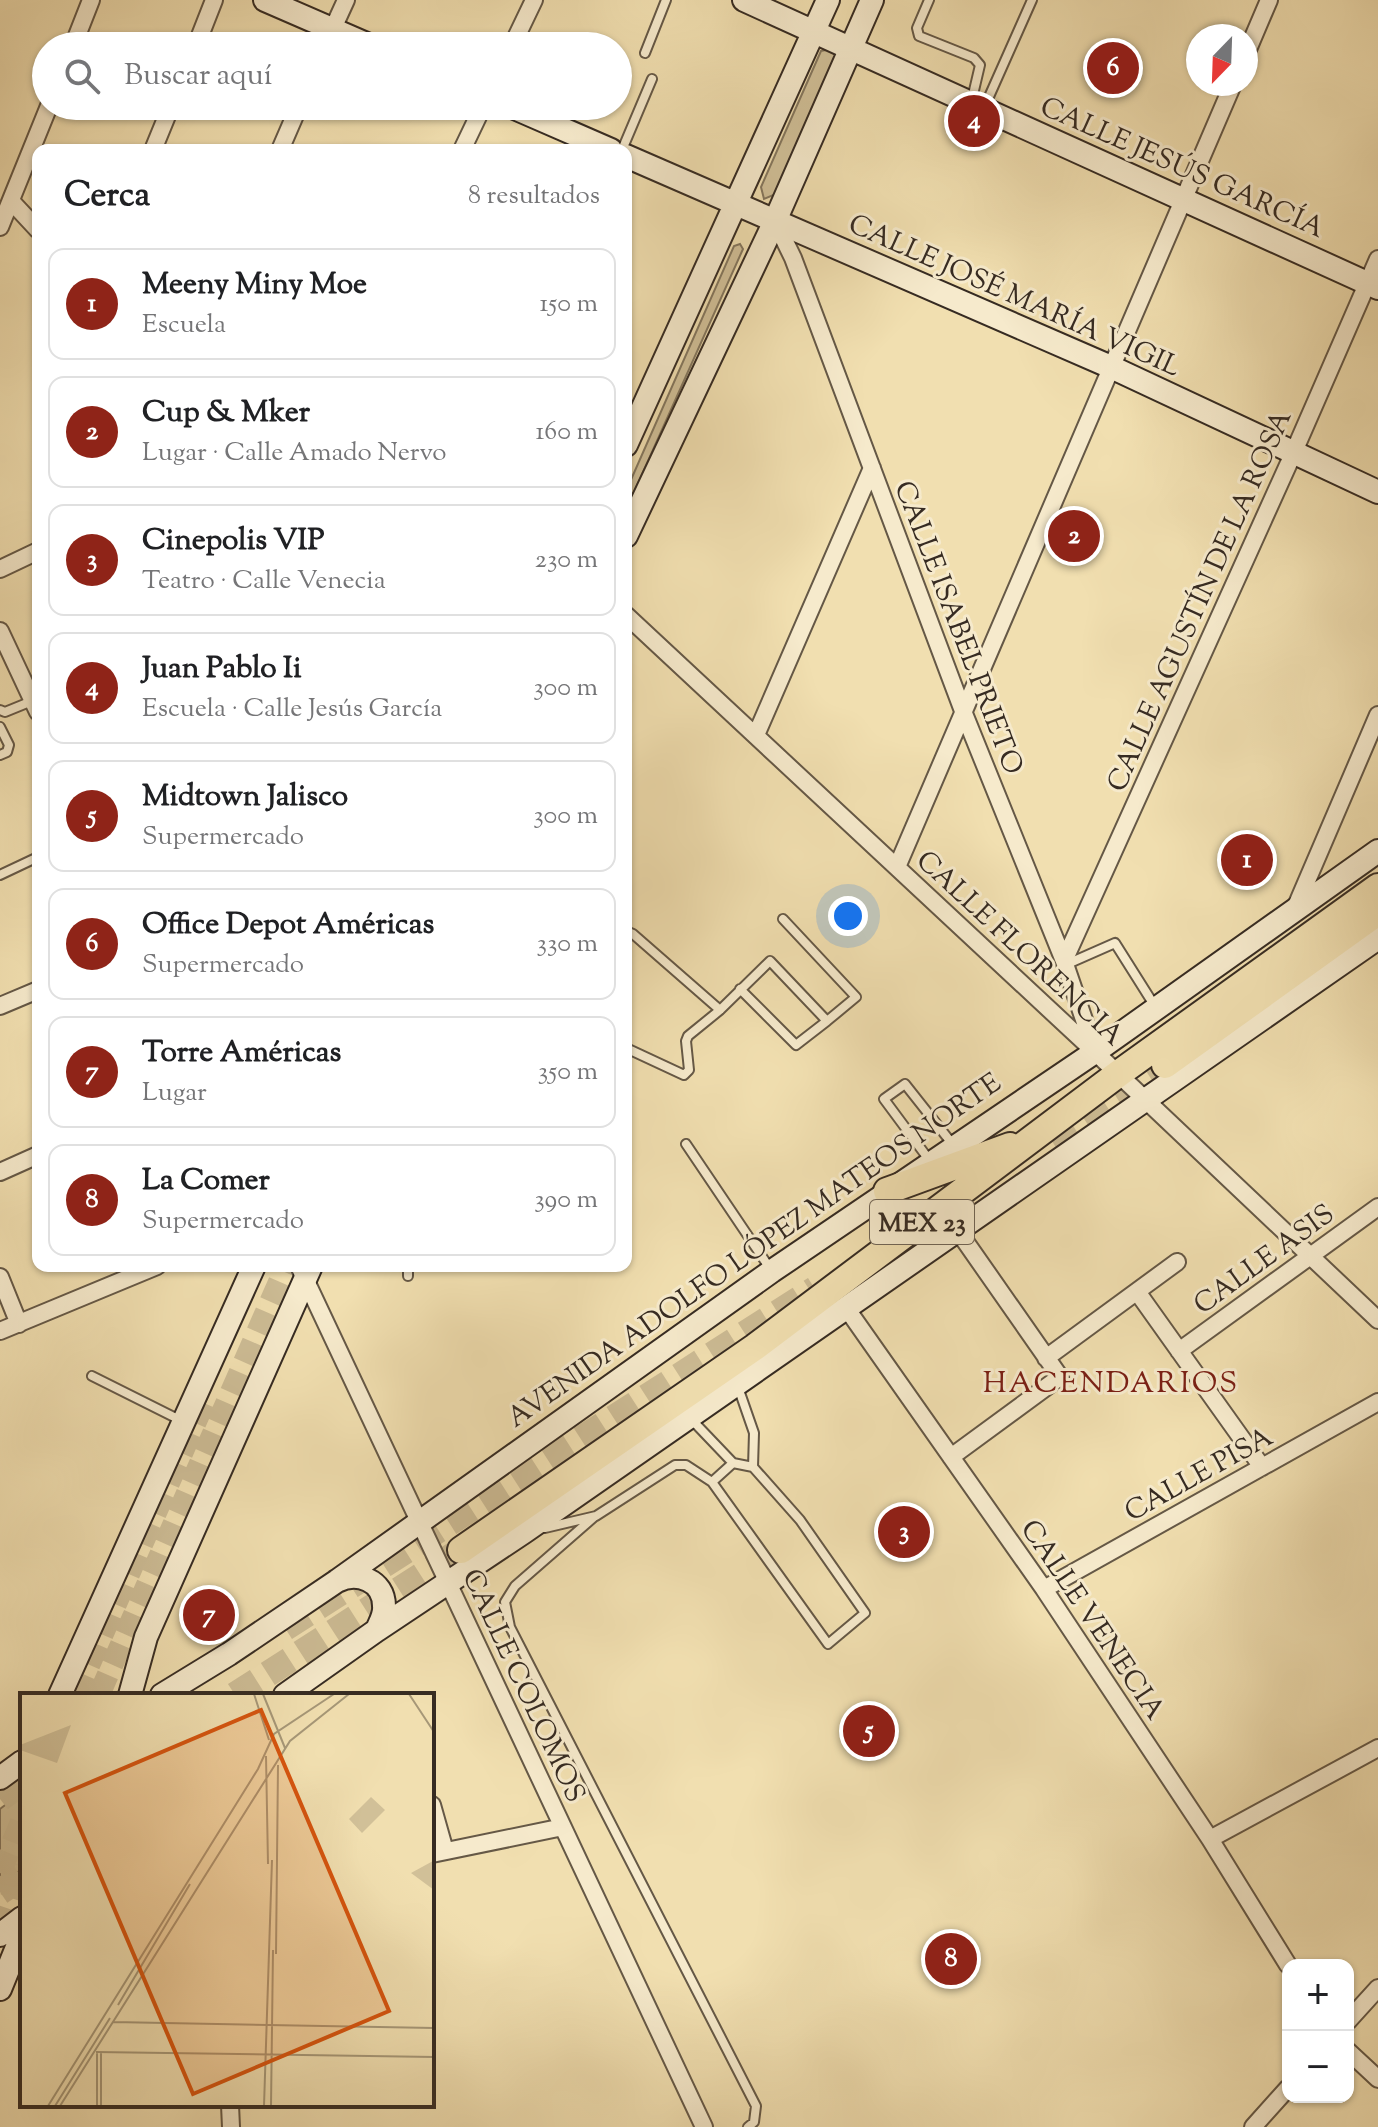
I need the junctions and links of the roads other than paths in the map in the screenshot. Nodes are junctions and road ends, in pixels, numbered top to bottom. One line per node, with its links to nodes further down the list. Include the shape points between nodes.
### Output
1 (91, 0): 14 (street)
2 (214, 0): 15 (street)
3 (265, 0): 16 (main road)
4 (346, 0): 17 (street)
5 (534, 0): 18 (street)
6 (666, 0): 21 (lane)
7 (744, 0): 19 (main road, CALLE JESÚS GARCÍA)
8 (828, 0): 19 (main road)
9 (872, 0): 20 (main road)
10 (929, 0): 24 (lane, via 917,28 919,36 980,65)
11 (1032, 0): 24 (lane)
12 (1269, 0): 13 (street)
13 (1258, 26)
14 (78, 32)
15 (201, 32)
16 (319, 32)
17 (332, 32)
18 (519, 32)
19 (814, 32): 20 (main road, CALLE JESÚS GARCÍA); 38 (main road)
20 (850, 48): 24 (main road, CALLE JESÚS GARCÍA); 39 (main road)
21 (645, 53)
22 (652, 79): 34 (lane)
23 (1228, 96): 37 (street)
24 (977, 106): 37 (main road, CALLE JESÚS GARCÍA)
25 (42, 120): 36 (street)
26 (165, 120): 30 (street)
27 (293, 120): 31 (street)
28 (476, 120): 32 (street)
29 (542, 120): 33 (main road)
30 (155, 144)
31 (283, 144)
32 (465, 144)
33 (597, 144)
34 (625, 144)
35 (632, 159): 38 (main road, CALLE JOSÉ MARÍA VIGIL)
36 (6, 197): 40 (street); 41 (street)
37 (1183, 200): 43 (main road, CALLE JESÚS GARCÍA); 44 (street)
38 (737, 205): 39 (main road, CALLE JOSÉ MARÍA VIGIL); 45 (main road)
39 (775, 221): 44 (main road, CALLE JOSÉ MARÍA VIGIL); 47 (street, CALLE ISABEL PRIETO); 49 (main road)
40 (32, 224)
41 (0, 227)
42 (1378, 259): 43 (street, CALLE AGUSTÍN DE LA ROSA)
43 (1373, 286): 46 (street, CALLE AGUSTÍN DE LA ROSA)
44 (1111, 367): 46 (main road, CALLE JOSÉ MARÍA VIGIL); 57 (street)
45 (632, 432)
46 (1293, 454): 48 (main road, CALLE JOSÉ MARÍA VIGIL); 73 (street, CALLE AGUSTÍN DE LA ROSA)
47 (872, 468): 57 (street, CALLE ISABEL PRIETO); 61 (street)
48 (1378, 492)
49 (632, 523)
50 (32, 554): 51 (street)
51 (0, 569)
52 (632, 621): 61 (street, CALLE FLORENCIA)
53 (0, 631): 54 (street)
54 (32, 700)
55 (32, 706): 56 (lane)
56 (3, 711): 59 (lane)
57 (963, 711): 65 (street); 73 (street, CALLE ISABEL PRIETO)
58 (1378, 715): 69 (street)
59 (0, 720)
60 (0, 727): 62 (lane, via 9,745)
61 (756, 735): 65 (street, CALLE FLORENCIA)
62 (0, 755)
63 (1378, 851): 69 (main road, AVENIDA ADOLFO LÓPEZ MATEOS NORTE)
64 (32, 860): 66 (lane)
65 (897, 867): 81 (street, CALLE FLORENCIA)
66 (0, 875)
67 (1378, 887): 83 (main road, MEX 23)
68 (1378, 912): 82 (main road)
69 (1293, 913): 77 (main road, AVENIDA ADOLFO LÓPEZ MATEOS NORTE)
70 (783, 919): 79 (lane, via 856,997)
71 (632, 934): 78 (lane)
72 (1378, 938): 84 (main road)
73 (1064, 963): 77 (lane, via 1115,943); 81 (street, CALLE ISABEL PRIETO)
74 (740, 989): 78 (lane); 79 (lane, via 796,1045); 79 (lane, via 770,961)
75 (32, 993): 76 (street)
76 (0, 1006)
77 (1157, 1009): 81 (main road, AVENIDA ADOLFO LÓPEZ MATEOS NORTE)
78 (720, 1010): 80 (lane, via 688,1036 689,1070 684,1075)
79 (827, 1021)
80 (632, 1051)
81 (1095, 1052): 83 (street, CALLE FLORENCIA); 87 (main road, AVENIDA ADOLFO LÓPEZ MATEOS NORTE)
82 (1165, 1065)
83 (1118, 1074): 84 (street, CALLE FLORENCIA); 85 (main road, MEX 23)
84 (1144, 1101): 93 (main road); 94 (street, CALLE FLORENCIA)
85 (1036, 1137): 91 (main road); 122 (main road, MEX 23, via 755,1347)
86 (686, 1144): 96 (lane)
87 (955, 1146): 89 (main road, AVENIDA ADOLFO LÓPEZ MATEOS NORTE); 89 (lane, via 905,1084 884,1099)
88 (32, 1158): 90 (street)
89 (931, 1162): 91 (main road, AVENIDA ADOLFO LÓPEZ MATEOS NORTE)
90 (0, 1172)
91 (887, 1191): 96 (main road, AVENIDA ADOLFO LÓPEZ MATEOS NORTE)
92 (1378, 1207): 94 (street, CALLE ASIS)
93 (958, 1231): 103 (main road); 108 (street)
94 (1311, 1257): 104 (street, CALLE FLORENCIA); 107 (street, CALLE ASIS)
95 (1177, 1262): 102 (street)
96 (772, 1271): 120 (main road, AVENIDA ADOLFO LÓPEZ MATEOS NORTE)
97 (143, 1272): 105 (street)
98 (251, 1272): 113 (main road)
99 (304, 1272): 128 (main road, via 146,1637)
100 (306, 1272): 120 (street, CALLE COLOMOS)
101 (0, 1277): 105 (street)
102 (1138, 1293): 107 (street); 108 (street)
103 (847, 1309): 110 (main road); 114 (street, CALLE VENECIA)
104 (1378, 1320)
105 (19, 1324): 106 (street)
106 (0, 1331)
107 (1179, 1351): 117 (street)
108 (1046, 1358): 114 (street, via 1060,1377)
109 (92, 1376): 113 (lane)
110 (737, 1385): 112 (main road); 116 (lane, via 754,1433)
111 (1378, 1402): 117 (street, CALLE PISA)
112 (690, 1418): 115 (lane); 121 (main road)
113 (184, 1422): 127 (main road)
114 (951, 1457): 125 (street, CALLE VENECIA)
115 (733, 1463): 116 (lane); 118 (lane)
116 (753, 1467): 118 (lane, via 800,1520 865,1613 828,1644)
117 (1262, 1467): 125 (street, CALLE PISA)
118 (712, 1482): 119 (lane, via 686,1465 675,1465)
119 (596, 1516): 121 (lane); 151 (lane, via 515,1586 505,1602 510,1627 756,2106)
120 (419, 1520): 123 (main road, AVENIDA ADOLFO LÓPEZ MATEOS NORTE); 124 (street, CALLE COLOMOS)
121 (524, 1532): 124 (main road)
122 (461, 1550)
123 (337, 1581): 126 (main road, via 352,1576 375,1584 384,1607); 129 (main road, AVENIDA ADOLFO LÓPEZ MATEOS NORTE)
124 (449, 1584): 126 (main road); 135 (street, CALLE COLOMOS)
125 (1044, 1589): 136 (street, CALLE VENECIA)
126 (377, 1630): 130 (main road)
127 (61, 1693)
128 (131, 1693)
129 (165, 1693)
130 (288, 1693)
131 (1378, 1748): 136 (street)
132 (20, 1763): 133 (main road)
133 (0, 1778)
134 (434, 1821): 137 (street)
135 (563, 1827): 137 (street); 150 (street, CALLE COLOMOS)
136 (1210, 1839): 141 (street, CALLE VENECIA)
137 (438, 1853)
138 (20, 1920): 139 (main road)
139 (0, 1935)
140 (20, 1940): 143 (main road)
141 (1284, 1959)
142 (1378, 1988): 144 (street)
143 (0, 1989)
144 (1354, 2014)
145 (1354, 2057): 146 (street)
146 (1378, 2079)
147 (1282, 2095): 152 (street)
148 (230, 2107): 149 (street)
149 (231, 2127)
150 (704, 2127)
151 (748, 2127)
152 (1253, 2127)

